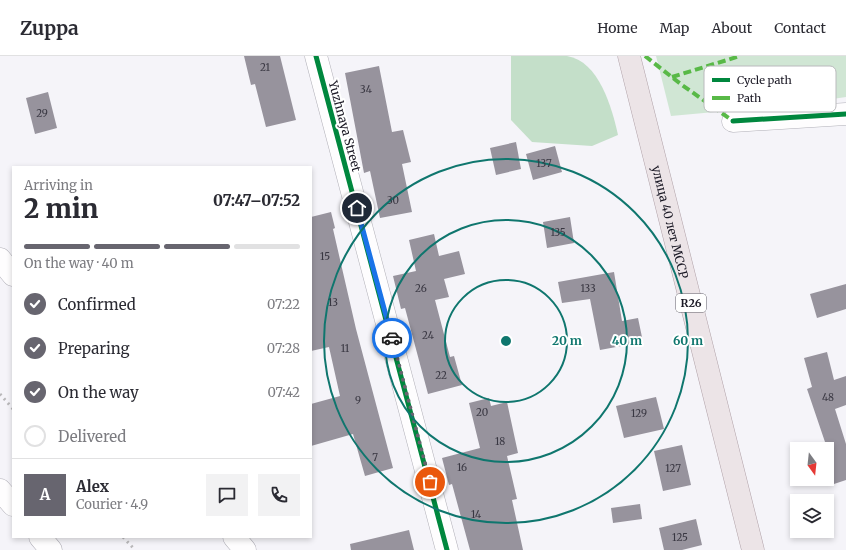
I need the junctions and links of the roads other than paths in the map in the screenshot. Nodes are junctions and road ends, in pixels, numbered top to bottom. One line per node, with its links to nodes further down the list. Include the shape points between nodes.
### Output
1 (316, 56): 13 (street, Yuzhnaya Street)
2 (630, 56): 14 (main road, улица 40 лет МССР / R26)
3 (846, 114): 4 (street)
4 (733, 120)
5 (0, 260): 6 (street)
6 (12, 274)
7 (0, 490): 8 (street)
8 (12, 504)
9 (41, 538): 11 (street)
10 (235, 538): 12 (street)
11 (51, 550)
12 (245, 550)
13 (447, 550)
14 (753, 550)

